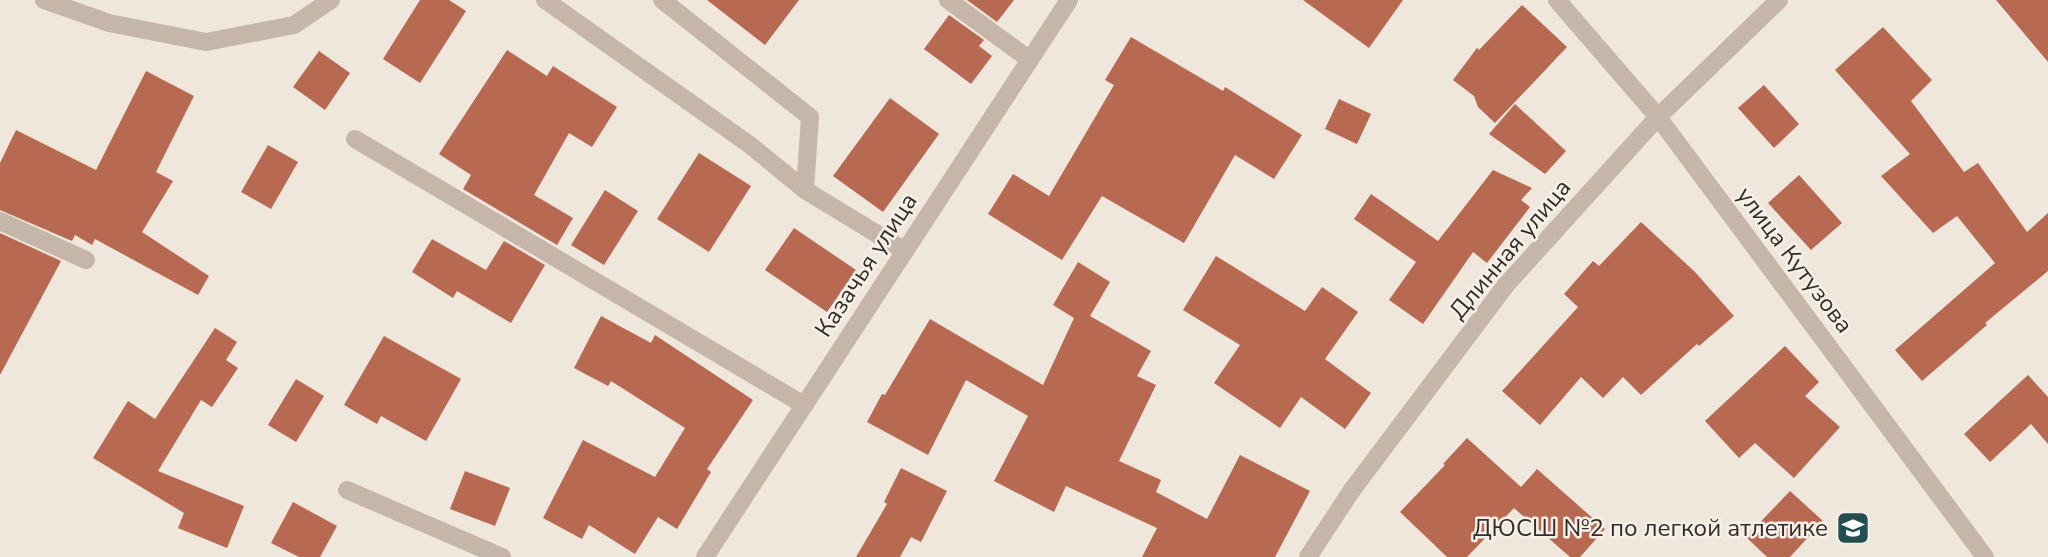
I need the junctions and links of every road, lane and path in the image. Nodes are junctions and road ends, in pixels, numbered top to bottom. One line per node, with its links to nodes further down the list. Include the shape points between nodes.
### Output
1 (44, 0): 2 (street, via 109,23 206,42 294,25)
2 (331, 0)
3 (545, 0): 12 (street, via 750,145)
4 (662, 0): 12 (street, via 810,117)
5 (948, 0): 9 (street)
6 (1069, 0): 9 (street, Казачья улица)
7 (1557, 0): 10 (street, улица Кутузова)
8 (1779, 0): 10 (street, Длинная улица)
9 (1030, 60): 14 (street, Казачья улица)
10 (1658, 117): 20 (street, Длинная улица, via 1506,285 1352,489); 21 (street, улица Кутузова)
11 (355, 139): 16 (street)
12 (805, 190): 14 (street)
13 (0, 221): 15 (street)
14 (905, 251): 16 (street, Казачья улица)
15 (86, 260)
16 (804, 405): 19 (street, Казачья улица)
17 (347, 491): 18 (street)
18 (502, 557)
19 (705, 557)
20 (1308, 557)
21 (1985, 557)

